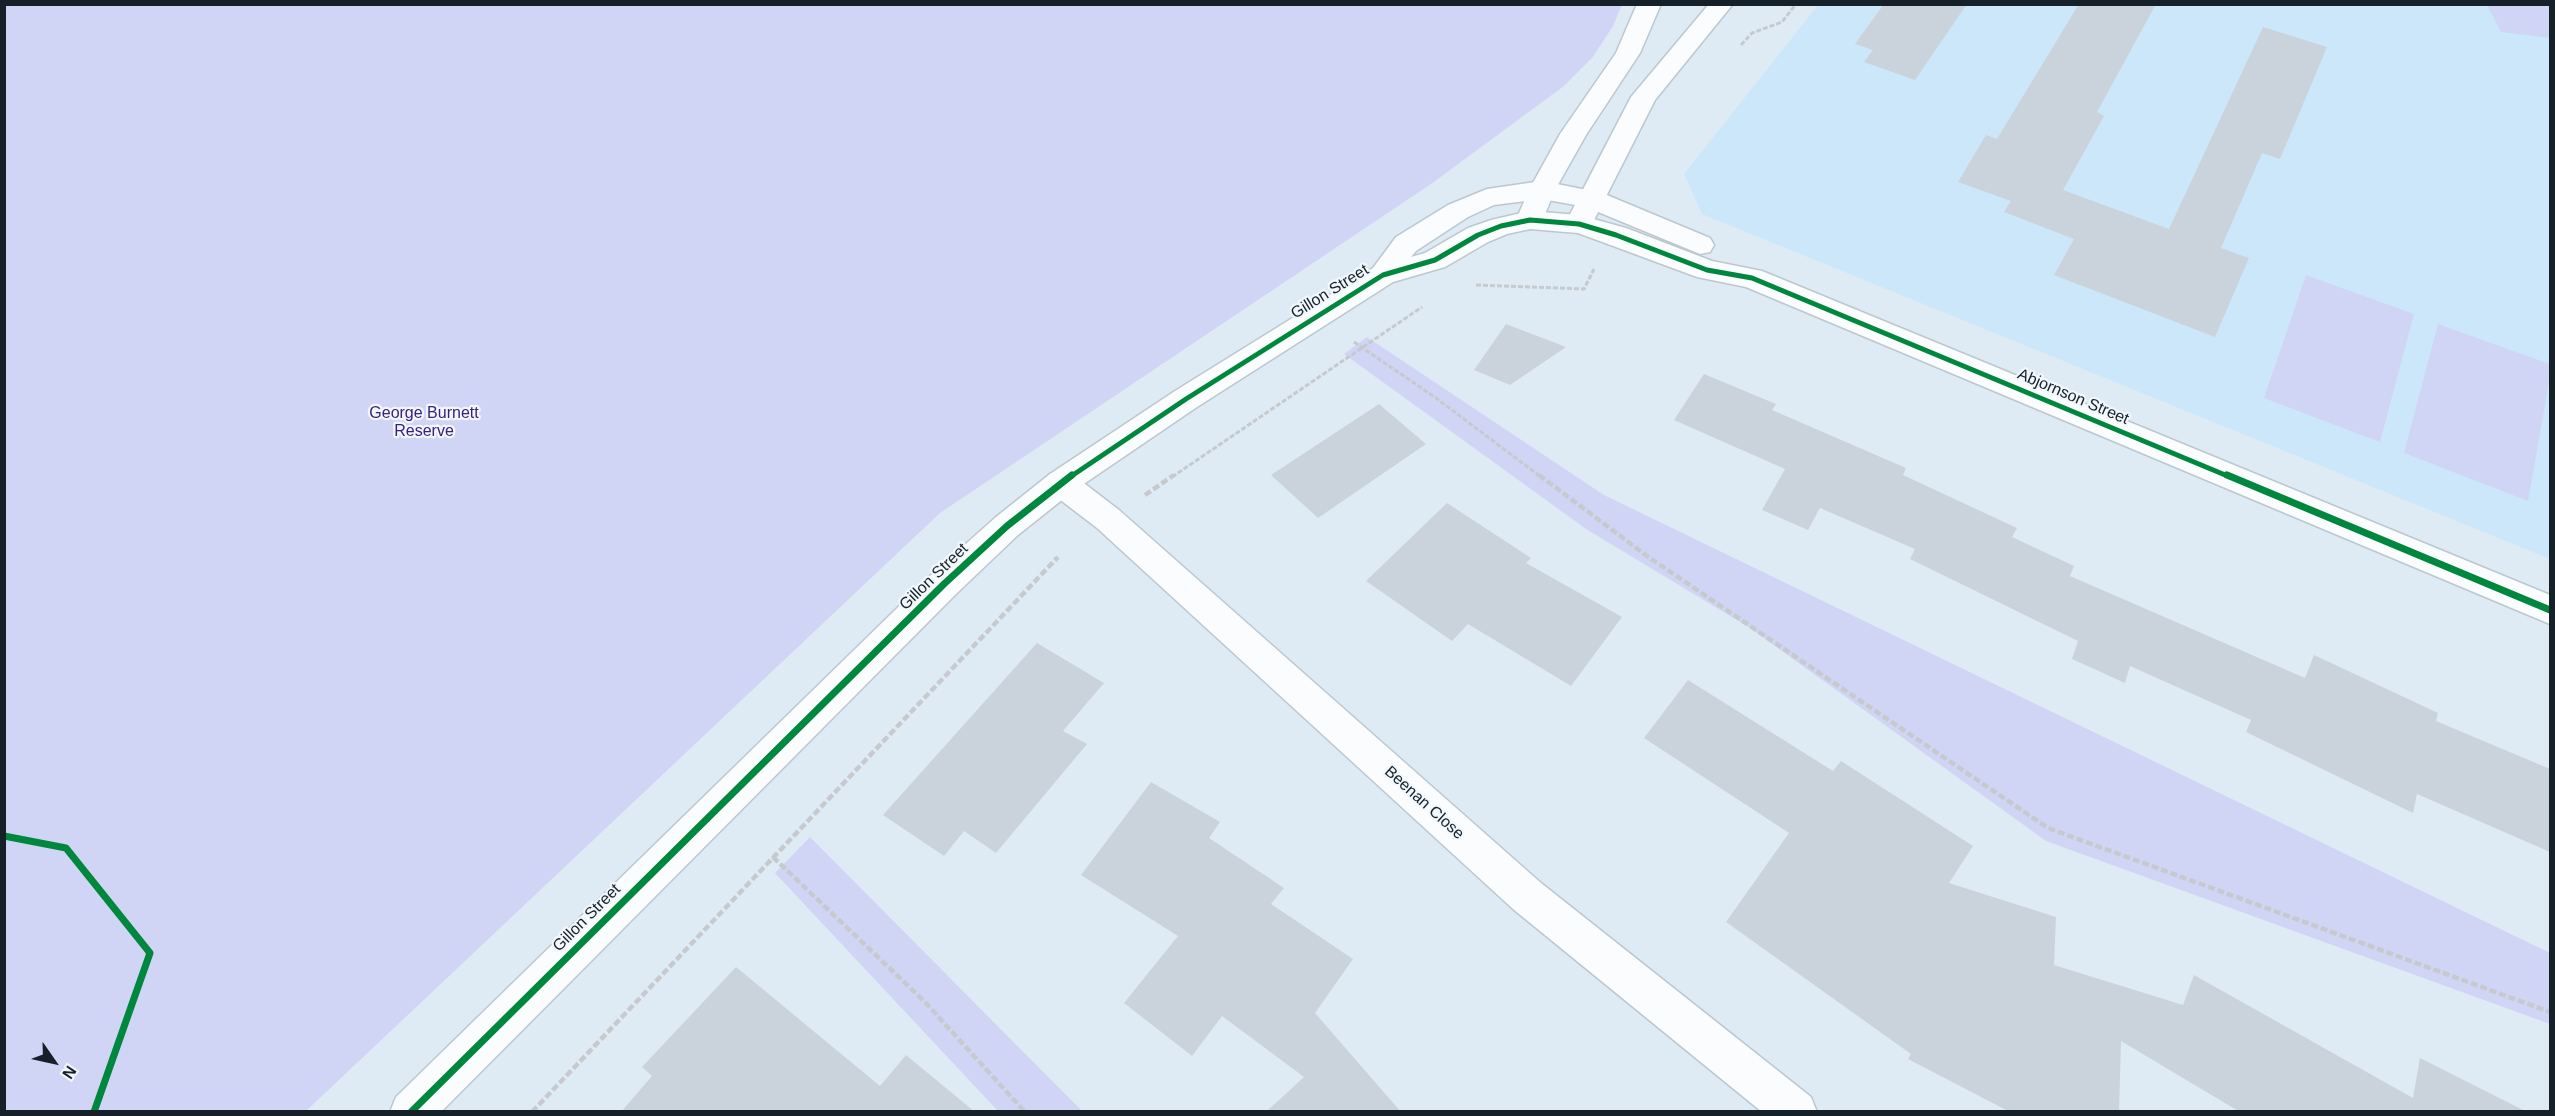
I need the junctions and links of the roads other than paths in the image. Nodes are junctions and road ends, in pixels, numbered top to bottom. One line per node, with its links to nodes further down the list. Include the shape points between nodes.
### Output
1 (1649, 4): 3 (street, via 1628,53 1573,134)
2 (1722, 4): 4 (street, via 1644,98)
3 (1542, 190): 4 (street, Gillon Street); 5 (street); 7 (street, Gillon Street, via 1487,198 1458,211 1406,244)
4 (1593, 199): 6 (street); 8 (street, Abjornson Street, via 1719,254)
5 (1530, 220): 6 (street, Gillon Street); 7 (street, Gillon Street, via 1501,226 1435,260)
6 (1579, 224): 8 (street, Abjornson Street, via 1707,270)
7 (1383, 275): 9 (street, Gillon Street)
8 (1752, 278): 10 (street, Abjornson Street)
9 (1061, 483): 11 (street, Gillon Street, via 944,584); 12 (street, Beenan Close, via 1108,519 1527,896)
10 (2550, 610)
11 (411, 1112)
12 (1796, 1112)

